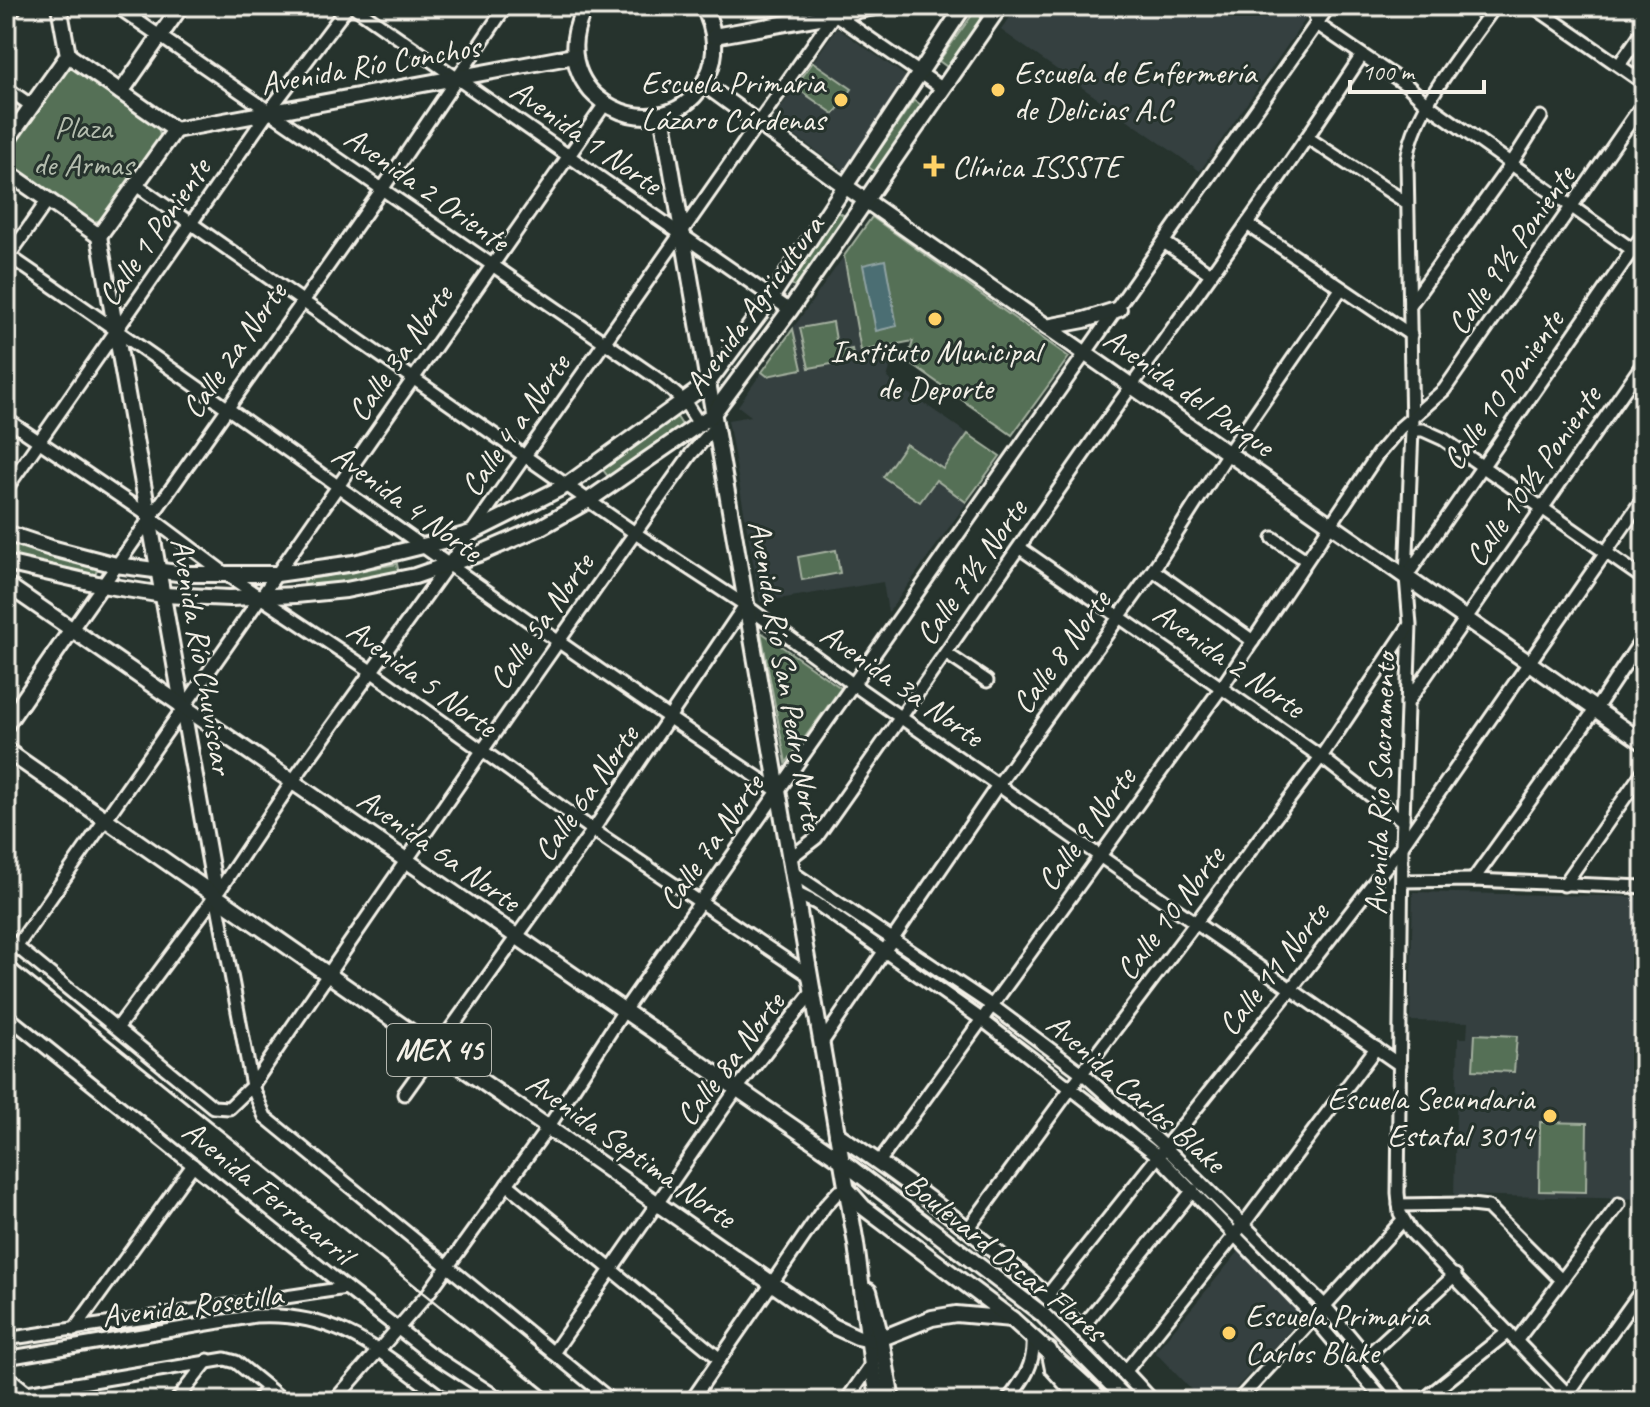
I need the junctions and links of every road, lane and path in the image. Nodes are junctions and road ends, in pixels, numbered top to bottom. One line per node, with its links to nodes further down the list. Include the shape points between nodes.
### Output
1 (16, 6): 17 (street)
2 (59, 6): 22 (main road)
3 (116, 6): 21 (street, Avenida 2 Oriente)
4 (181, 6): 21 (main road)
5 (351, 6): 27 (street, Avenida 1 Norte); 37 (street, Calle 1 Poniente)
6 (506, 6): 27 (street, Calle 2a Norte)
7 (586, 6): 24 (main road, via 576,29)
8 (703, 6): 20 (main road)
9 (881, 6): 16 (main road)
10 (964, 6): 26 (main road, Avenida Agricultura)
11 (1000, 6): 31 (main road, Avenida Agricultura)
12 (1313, 6): 18 (street)
13 (1329, 6): 18 (street, Calle 7a Norte)
14 (1495, 6): 35 (street, Avenida Río Sacramento)
15 (1533, 6): 25 (street)
16 (832, 9): 20 (main road); 26 (street); 40 (street, Calle 4 a Norte)
17 (6, 20)
18 (1317, 24): 23 (street); 59 (street, Calle 7a Norte)
19 (1644, 29): 25 (street)
20 (714, 36): 29 (main road, via 715,53)
21 (159, 38): 32 (main road); 37 (street, Avenida 2 Oriente)
22 (68, 55): 32 (main road); 36 (main road)
23 (1362, 55): 35 (street); 42 (street, Calle 7½ Norte)
24 (574, 56): 27 (main road, Avenida Río Conchos); 34 (main road, via 590,91)
25 (1619, 65): 28 (street)
26 (921, 74): 31 (street); 48 (main road, Avenida Agricultura)
27 (456, 77): 37 (main road, Avenida Río Conchos); 44 (street, Avenida 1 Norte); 49 (street, Calle 2a Norte)
28 (1644, 83)
29 (704, 84): 38 (main road, via 678,108); 40 (main road, Avenida del Parque)
30 (6, 88): 36 (street)
31 (943, 89): 50 (main road, Avenida Agricultura)
32 (121, 92): 41 (main road)
33 (1644, 102): 53 (street, Calle 9½ Poniente)
34 (605, 104): 38 (main road, via 623,113); 44 (street, Calle 3a Norte)
35 (1427, 104): 45 (street); 52 (street, Avenida Río Sacramento, via 1408,149)
36 (32, 106): 43 (main road)
37 (269, 111): 41 (main road, Avenida Río Conchos); 49 (street, Avenida 2 Oriente); 54 (street, Calle 1 Poniente)
38 (662, 114): 57 (main road, Avenida Río San Pedro Norte)
39 (1541, 117): 45 (street)
40 (758, 123): 48 (main road, Avenida del Parque); 57 (street, Calle 4 a Norte)
41 (175, 130): 47 (main road)
42 (1308, 138): 52 (street); 55 (street, Calle 7½ Norte)
43 (6, 142)
44 (569, 156): 57 (street, Avenida 1 Norte); 63 (street, Calle 3a Norte)
45 (1511, 164): 53 (street); 68 (street)
46 (6, 171): 51 (main road)
47 (136, 185): 54 (street, Avenida 3a Norte); 58 (main road)
48 (845, 186): 50 (main road, Avenida del Parque); 66 (main road, Avenida Agricultura)
49 (383, 188): 63 (street, Avenida 2 Oriente); 67 (street, Calle 2a Norte)
50 (865, 199): 70 (main road, Avenida Agricultura); 71 (main road, Avenida del Parque)
51 (48, 200): 58 (main road); 61 (street)
52 (1407, 203): 68 (street, Avenida Río Sacramento)
53 (1572, 208): 60 (street); 85 (street, Calle 9½ Poniente, via 1444,390)
54 (192, 224): 67 (street, Avenida 3a Norte); 72 (street, Calle 1 Poniente)
55 (1247, 224): 64 (street, Calle 7½ Norte); 65 (street)
56 (1644, 233): 60 (street, Calle 10 Poniente)
57 (681, 234): 66 (street, Avenida 1 Norte); 74 (street, Calle 4 a Norte); 78 (main road, Avenida Río San Pedro Norte)
58 (99, 236): 72 (main road, Avenida Río Chuviscar)
59 (1165, 243): 64 (street); 69 (street, Calle 7a Norte)
60 (1632, 250): 62 (street); 89 (street, Calle 10 Poniente)
61 (7, 256): 72 (street, Avenida 4 Norte)
62 (1644, 258)
63 (492, 268): 74 (street, Avenida 2 Oriente); 77 (street, Calle 3a Norte)
64 (1211, 274): 79 (street, Calle 7½ Norte)
65 (1341, 289): 73 (street); 87 (street, Calle 8 Norte)
66 (771, 298): 70 (street, Avenida 1 Norte); 78 (main road, Avenida Agricultura)
67 (303, 302): 77 (street, Avenida 3a Norte); 81 (street, Calle 2a Norte)
68 (1410, 306): 73 (street, Avenida Río Sacramento)
69 (1119, 309): 71 (main road); 75 (street, Calle 7a Norte)
70 (790, 310): 83 (main road, Avenida Agricultura)
71 (1047, 327): 75 (main road, Avenida del Parque)
72 (116, 332): 81 (street, Avenida 4 Norte); 86 (street, Calle 1 Poniente); 96 (main road, Avenida Río Chuviscar)
73 (1411, 335): 85 (street, Avenida Río Sacramento)
74 (604, 343): 80 (street, Avenida 2 Oriente); 88 (street, Calle 4 a Norte)
75 (1087, 354): 79 (main road, Avenida del Parque); 131 (street, Calle 7a Norte)
76 (1644, 362): 95 (street, Calle 10½ Poniente)
77 (414, 379): 88 (street, Avenida 3a Norte); 90 (street, Calle 3a Norte)
78 (707, 384): 80 (main road, Avenida Agricultura); 83 (main road, Avenida Río San Pedro Norte)
79 (1132, 386): 87 (main road, Avenida del Parque); 103 (street, Calle 7½ Norte)
80 (685, 402): 84 (street, Avenida 2 Oriente); 91 (main road, Avenida Agricultura)
81 (228, 407): 90 (street, Avenida 4 Norte); 96 (street, Calle 2a Norte)
82 (6, 419): 86 (street, Avenida 5 Norte)
83 (714, 421): 84 (main road, Avenida Agricultura); 100 (street, Calle 5a Norte); 119 (main road, Avenida Río San Pedro Norte)
84 (699, 424): 94 (main road, Avenida Agricultura)
85 (1411, 425): 89 (street); 97 (street, Calle 9½ Poniente, via 1378,454); 113 (street, Avenida Río Sacramento)
86 (40, 442): 92 (street, Calle 1 Poniente); 96 (street, Avenida 5 Norte)
87 (1228, 453): 97 (main road, Avenida del Parque); 109 (street, Calle 8 Norte)
88 (525, 456): 91 (street, Avenida 3a Norte); 99 (street, Calle 4 a Norte)
89 (1482, 466): 95 (street); 113 (street, Calle 10 Poniente)
90 (339, 485): 102 (street, Avenida 4 Norte); 111 (street, Calle 3a Norte)
91 (567, 485): 94 (street, Avenida 3a Norte); 99 (main road, Avenida Agricultura)
92 (6, 489)
93 (1644, 497): 104 (street, Calle 11 Norte)
94 (589, 500): 100 (street, Avenida 3a Norte); 108 (main road, Avenida Agricultura, via 541,527)
95 (1543, 509): 104 (street); 121 (street, Calle 10½ Poniente)
96 (149, 517): 107 (street, Calle 2a Norte); 110 (main road, Avenida Río Chuviscar); 112 (street, Avenida 5 Norte)
97 (1330, 524): 105 (street, Calle 9 Norte); 113 (main road, Avenida del Parque)
98 (6, 533): 107 (main road, Avenida Agricultura)
99 (471, 533): 102 (main road, Avenida Agricultura); 108 (street, Calle 4 a Norte)
100 (635, 533): 119 (street, Avenida 3a Norte); 125 (street, Calle 5a Norte)
101 (1273, 538): 105 (street)
102 (424, 547): 108 (street, Avenida 4 Norte); 111 (main road, Avenida Agricultura)
103 (1020, 548): 120 (street, Avenida 2 Norte); 127 (street, Calle 7½ Norte)
104 (1605, 553): 114 (street); 128 (street, Calle 11 Norte)
105 (1306, 560): 126 (street, Calle 9 Norte)
106 (6, 563): 116 (main road, Avenida Agricultura)
107 (116, 565): 110 (main road, Avenida Agricultura); 116 (street, Calle 2a Norte)
108 (446, 565): 118 (main road, Avenida Agricultura, via 346,590); 125 (street, Avenida 4 Norte); 129 (street, Calle 4 a Norte)
109 (1153, 570): 120 (street, Calle 8 Norte); 126 (street)
110 (159, 571): 112 (main road, Avenida Agricultura); 117 (main road, Avenida Río Chuviscar)
111 (277, 574): 112 (main road, Avenida Agricultura); 118 (street, Calle 3a Norte)
112 (227, 575): 118 (street, Avenida 5 Norte)
113 (1406, 577): 121 (main road, Avenida del Parque); 122 (street, Avenida Río Sacramento)
114 (1644, 579)
115 (6, 584): 123 (main road, Avenida 6a Norte)
116 (102, 585): 117 (main road, Avenida Agricultura); 123 (street, Calle 2a Norte)
117 (163, 595): 118 (main road, Avenida Agricultura); 134 (main road, Avenida Río Chuviscar)
118 (261, 597): 129 (street, Avenida 5 Norte); 134 (street, Calle 3a Norte)
119 (745, 605): 131 (street, Avenida 3a Norte); 137 (street, Calle 6a Norte); 146 (main road, Avenida Río San Pedro Norte)
120 (1120, 615): 132 (street, Avenida 2 Norte); 145 (street, Calle 8 Norte)
121 (1465, 618): 128 (main road, Avenida del Parque); 133 (street, Calle 10½ Poniente)
122 (1410, 625): 133 (street, Avenida Río Sacramento); 142 (street, Calle 10 Norte)
123 (72, 629): 134 (main road, Avenida 6a Norte); 138 (main road, Calle 2a Norte)
124 (1644, 636): 135 (street)
125 (557, 640): 137 (street, Avenida 4 Norte); 141 (street, Calle 5a Norte)
126 (1253, 641): 132 (street, Calle 9 Norte)
127 (947, 654): 130 (street); 136 (street, Calle 7½ Norte)
128 (1528, 663): 135 (main road, Avenida del Parque); 150 (street, Calle 11 Norte)
129 (371, 671): 141 (street, Avenida 5 Norte); 144 (street, Calle 4 a Norte)
130 (987, 681)
131 (854, 685): 136 (street, Avenida 3a Norte); 146 (street, Calle 7a Norte)
132 (1222, 687): 142 (street, Avenida 2 Norte); 151 (street, Calle 9 Norte)
133 (1407, 703): 148 (street, Avenida Río Sacramento)
134 (183, 707): 144 (main road, Avenida 6a Norte); 147 (street, Calle 3a Norte); 159 (main road, Avenida Río Chuviscar)
135 (1595, 710): 139 (main road, Avenida del Parque); 154 (street)
136 (900, 717): 145 (street, Avenida 3a Norte); 153 (street, Calle 7½ Norte, via 816,838)
137 (670, 720): 146 (street, Avenida 4 Norte); 149 (street, Calle 6a Norte)
138 (6, 725)
139 (1644, 743)
140 (6, 750): 147 (main road, Avenida Septima Norte / MEX 45)
141 (482, 753): 149 (street, Avenida 5 Norte); 152 (street, Calle 5a Norte)
142 (1321, 757): 148 (street, Avenida 2 Norte); 161 (street, Calle 10 Norte)
143 (1644, 770): 156 (street)
144 (292, 782): 152 (main road, Avenida 6a Norte); 159 (street, Calle 4 a Norte)
145 (998, 785): 151 (street, Avenida 3a Norte); 164 (street, Calle 8 Norte)
146 (778, 791): 153 (main road, Avenida Río San Pedro Norte); 160 (street, Calle 7a Norte)
147 (106, 819): 159 (main road, Avenida Septima Norte / MEX 45); 165 (street, Calle 3a Norte)
148 (1403, 821): 150 (street, Avenida Río Sacramento)
149 (593, 830): 160 (street, Avenida 5 Norte); 162 (street, Calle 6a Norte)
150 (1402, 846): 155 (street, Avenida Río Sacramento); 169 (street, Calle 11 Norte)
151 (1099, 855): 161 (street, Avenida 3a Norte); 171 (street, Calle 9 Norte)
152 (404, 861): 162 (main road, Avenida 6a Norte); 167 (street, Calle 5a Norte)
153 (790, 865): 158 (main road, Avenida Río San Pedro Norte); 164 (street, Avenida Carlos Blake)
154 (1473, 880): 155 (street); 156 (street)
155 (1402, 881): 179 (street, Avenida Río Sacramento)
156 (1564, 885): 157 (street)
157 (1644, 887)
158 (795, 893): 166 (street, Avenida Carlos Blake); 168 (main road, Avenida Río San Pedro Norte)
159 (216, 895): 167 (main road, Avenida Septima Norte / MEX 45); 175 (street, Calle 4 a Norte); 181 (street, Avenida Río Chuviscar)
160 (701, 902): 168 (street, Avenida 5 Norte); 172 (street, Calle 7a Norte)
161 (1196, 922): 169 (street, Avenida 3a Norte); 180 (street, Calle 10 Norte)
162 (516, 936): 172 (main road, Avenida 6a Norte); 177 (street, Calle 6a Norte)
163 (6, 938): 165 (street)
164 (894, 939): 166 (street, Calle 8 Norte); 171 (street, Avenida Carlos Blake)
165 (17, 946): 175 (street)
166 (885, 952): 174 (street, Avenida Carlos Blake); 176 (street, Calle 8 Norte)
167 (329, 973): 177 (main road, Avenida Septima Norte / MEX 45); 181 (street, Calle 5a Norte)
168 (810, 976): 170 (main road, Avenida Río San Pedro Norte)
169 (1291, 989): 178 (street, Avenida 3a Norte); 187 (street, Calle 11 Norte)
170 (812, 992): 176 (main road, Avenida Río San Pedro Norte); 183 (street, Calle 8a Norte)
171 (991, 1005): 174 (street, Calle 9 Norte); 180 (street, Avenida Carlos Blake)
172 (623, 1012): 183 (main road, Avenida 6a Norte); 185 (street, Calle 7a Norte)
173 (6, 1015): 190 (street, Avenida Ferrocarril)
174 (981, 1019): 182 (street, Avenida Carlos Blake); 189 (street, Calle 9 Norte)
175 (118, 1027): 181 (street, via 213,1107 229,1108)
176 (821, 1044): 186 (main road, Avenida Río San Pedro Norte)
177 (436, 1048): 184 (street, Calle 6a Norte); 185 (main road, Avenida Septima Norte / MEX 45)
178 (1376, 1048): 179 (street, Avenida 3a Norte); 198 (street)
179 (1400, 1065): 196 (street, Avenida Río Sacramento)
180 (1082, 1073): 182 (street, Calle 10 Norte); 187 (street, Avenida Carlos Blake)
181 (252, 1086): 201 (street, Avenida Ferrocarril, via 272,1124)
182 (1072, 1087): 187 (street, Avenida Carlos Blake); 199 (street, Calle 10 Norte)
183 (736, 1090): 188 (main road, Avenida 6a Norte); 194 (street, Calle 8a Norte)
184 (404, 1094)
185 (549, 1126): 191 (street, Calle 7a Norte); 194 (main road, Avenida Septima Norte / MEX 45)
186 (837, 1134): 188 (main road, Avenida Río San Pedro Norte); 189 (main road)
187 (1161, 1152): 193 (street, Avenida Carlos Blake); 198 (street, Avenida Carlos Blake); 208 (street, Calle 11 Norte)
188 (842, 1161): 192 (main road, Avenida Río San Pedro Norte); 247 (main road, Boulevard Oscar Flores, via 1042,1314)
189 (879, 1162): 199 (main road)
190 (193, 1165): 207 (street, Avenida Ferrocarril); 213 (street)
191 (507, 1184): 201 (street, Calle 7a Norte); 202 (street)
192 (847, 1189): 205 (street, via 825,1206); 211 (main road, Boulevard Oscar Flores, via 863,1207); 218 (main road, Avenida Río San Pedro Norte)
193 (1193, 1190): 200 (street, Avenida Carlos Blake); 214 (street)
194 (658, 1203): 202 (street, Calle 8a Norte); 205 (main road, Avenida Septima Norte / MEX 45)
195 (1619, 1204): 204 (street)
196 (1399, 1205): 197 (street, Avenida Río Sacramento); 204 (street, via 1488,1207)
197 (1403, 1220): 203 (street, Avenida Río Sacramento); 209 (street)
198 (1244, 1224): 200 (street); 209 (street, Avenida Carlos Blake)
199 (968, 1229): 208 (main road)
200 (1234, 1236): 210 (street, Avenida Carlos Blake); 227 (street)
201 (447, 1268): 212 (street, Calle 7a Norte); 221 (street, Avenida Ferrocarril)
202 (611, 1270): 221 (street, Calle 8a Norte); 224 (street)
203 (1455, 1275): 215 (street, Avenida Río Sacramento); 222 (street)
204 (1561, 1280): 215 (street)
205 (772, 1284): 218 (main road, Avenida Septima Norte / MEX 45, via 833,1326); 224 (street)
206 (1644, 1287): 231 (street)
207 (346, 1288): 212 (street, Avenida Ferrocarril); 213 (street, Avenida Rosetilla)
208 (1046, 1297): 214 (main road)
209 (1324, 1305): 210 (street); 222 (street, Avenida Carlos Blake)
210 (1314, 1317): 249 (street); 250 (street, Avenida Carlos Blake)
211 (1012, 1319): 216 (main road, Boulevard Oscar Flores); 218 (main road, via 956,1314)
212 (400, 1328): 219 (street, Calle 7a Norte); 238 (street, Avenida Ferrocarril)
213 (74, 1330): 217 (street, Avenida Rosetilla)
214 (1080, 1330): 227 (main road)
215 (1513, 1336): 231 (street, Avenida Río Sacramento); 252 (street)
216 (1033, 1337): 220 (main road, Boulevard Oscar Flores); 244 (street, via 1031,1367)
217 (6, 1339)
218 (875, 1340): 226 (main road, Avenida Río San Pedro Norte); 243 (main road, Avenida Río San Pedro Norte)
219 (378, 1350): 223 (street, Avenida Rosetilla, via 320,1321 282,1315); 236 (street, Calle 7a Norte); 237 (street)
220 (1049, 1350): 245 (main road, via 1053,1369); 246 (main road, Boulevard Oscar Flores)
221 (553, 1353): 239 (street, Avenida Ferrocarril)
222 (1368, 1355): 251 (street, Avenida Carlos Blake)
223 (6, 1358)
224 (720, 1359): 240 (street)
225 (208, 1360): 229 (street, via 236,1362); 230 (street); 233 (street)
226 (872, 1366): 241 (street); 242 (main road, Avenida Río San Pedro Norte)
227 (1125, 1372): 248 (main road)
228 (6, 1375): 230 (street)
229 (267, 1388): 234 (street); 235 (street)
230 (27, 1392): 232 (street)
231 (1570, 1398)
232 (38, 1401)
233 (176, 1401)
234 (257, 1401)
235 (284, 1401)
236 (334, 1401)
237 (447, 1401)
238 (503, 1401)
239 (612, 1401)
240 (691, 1401)
241 (846, 1401)
242 (879, 1401)
243 (892, 1401)
244 (1007, 1401)
245 (1082, 1401)
246 (1103, 1401)
247 (1128, 1401)
248 (1151, 1401)
249 (1238, 1401)
250 (1384, 1401)
251 (1404, 1401)
252 (1422, 1401)

